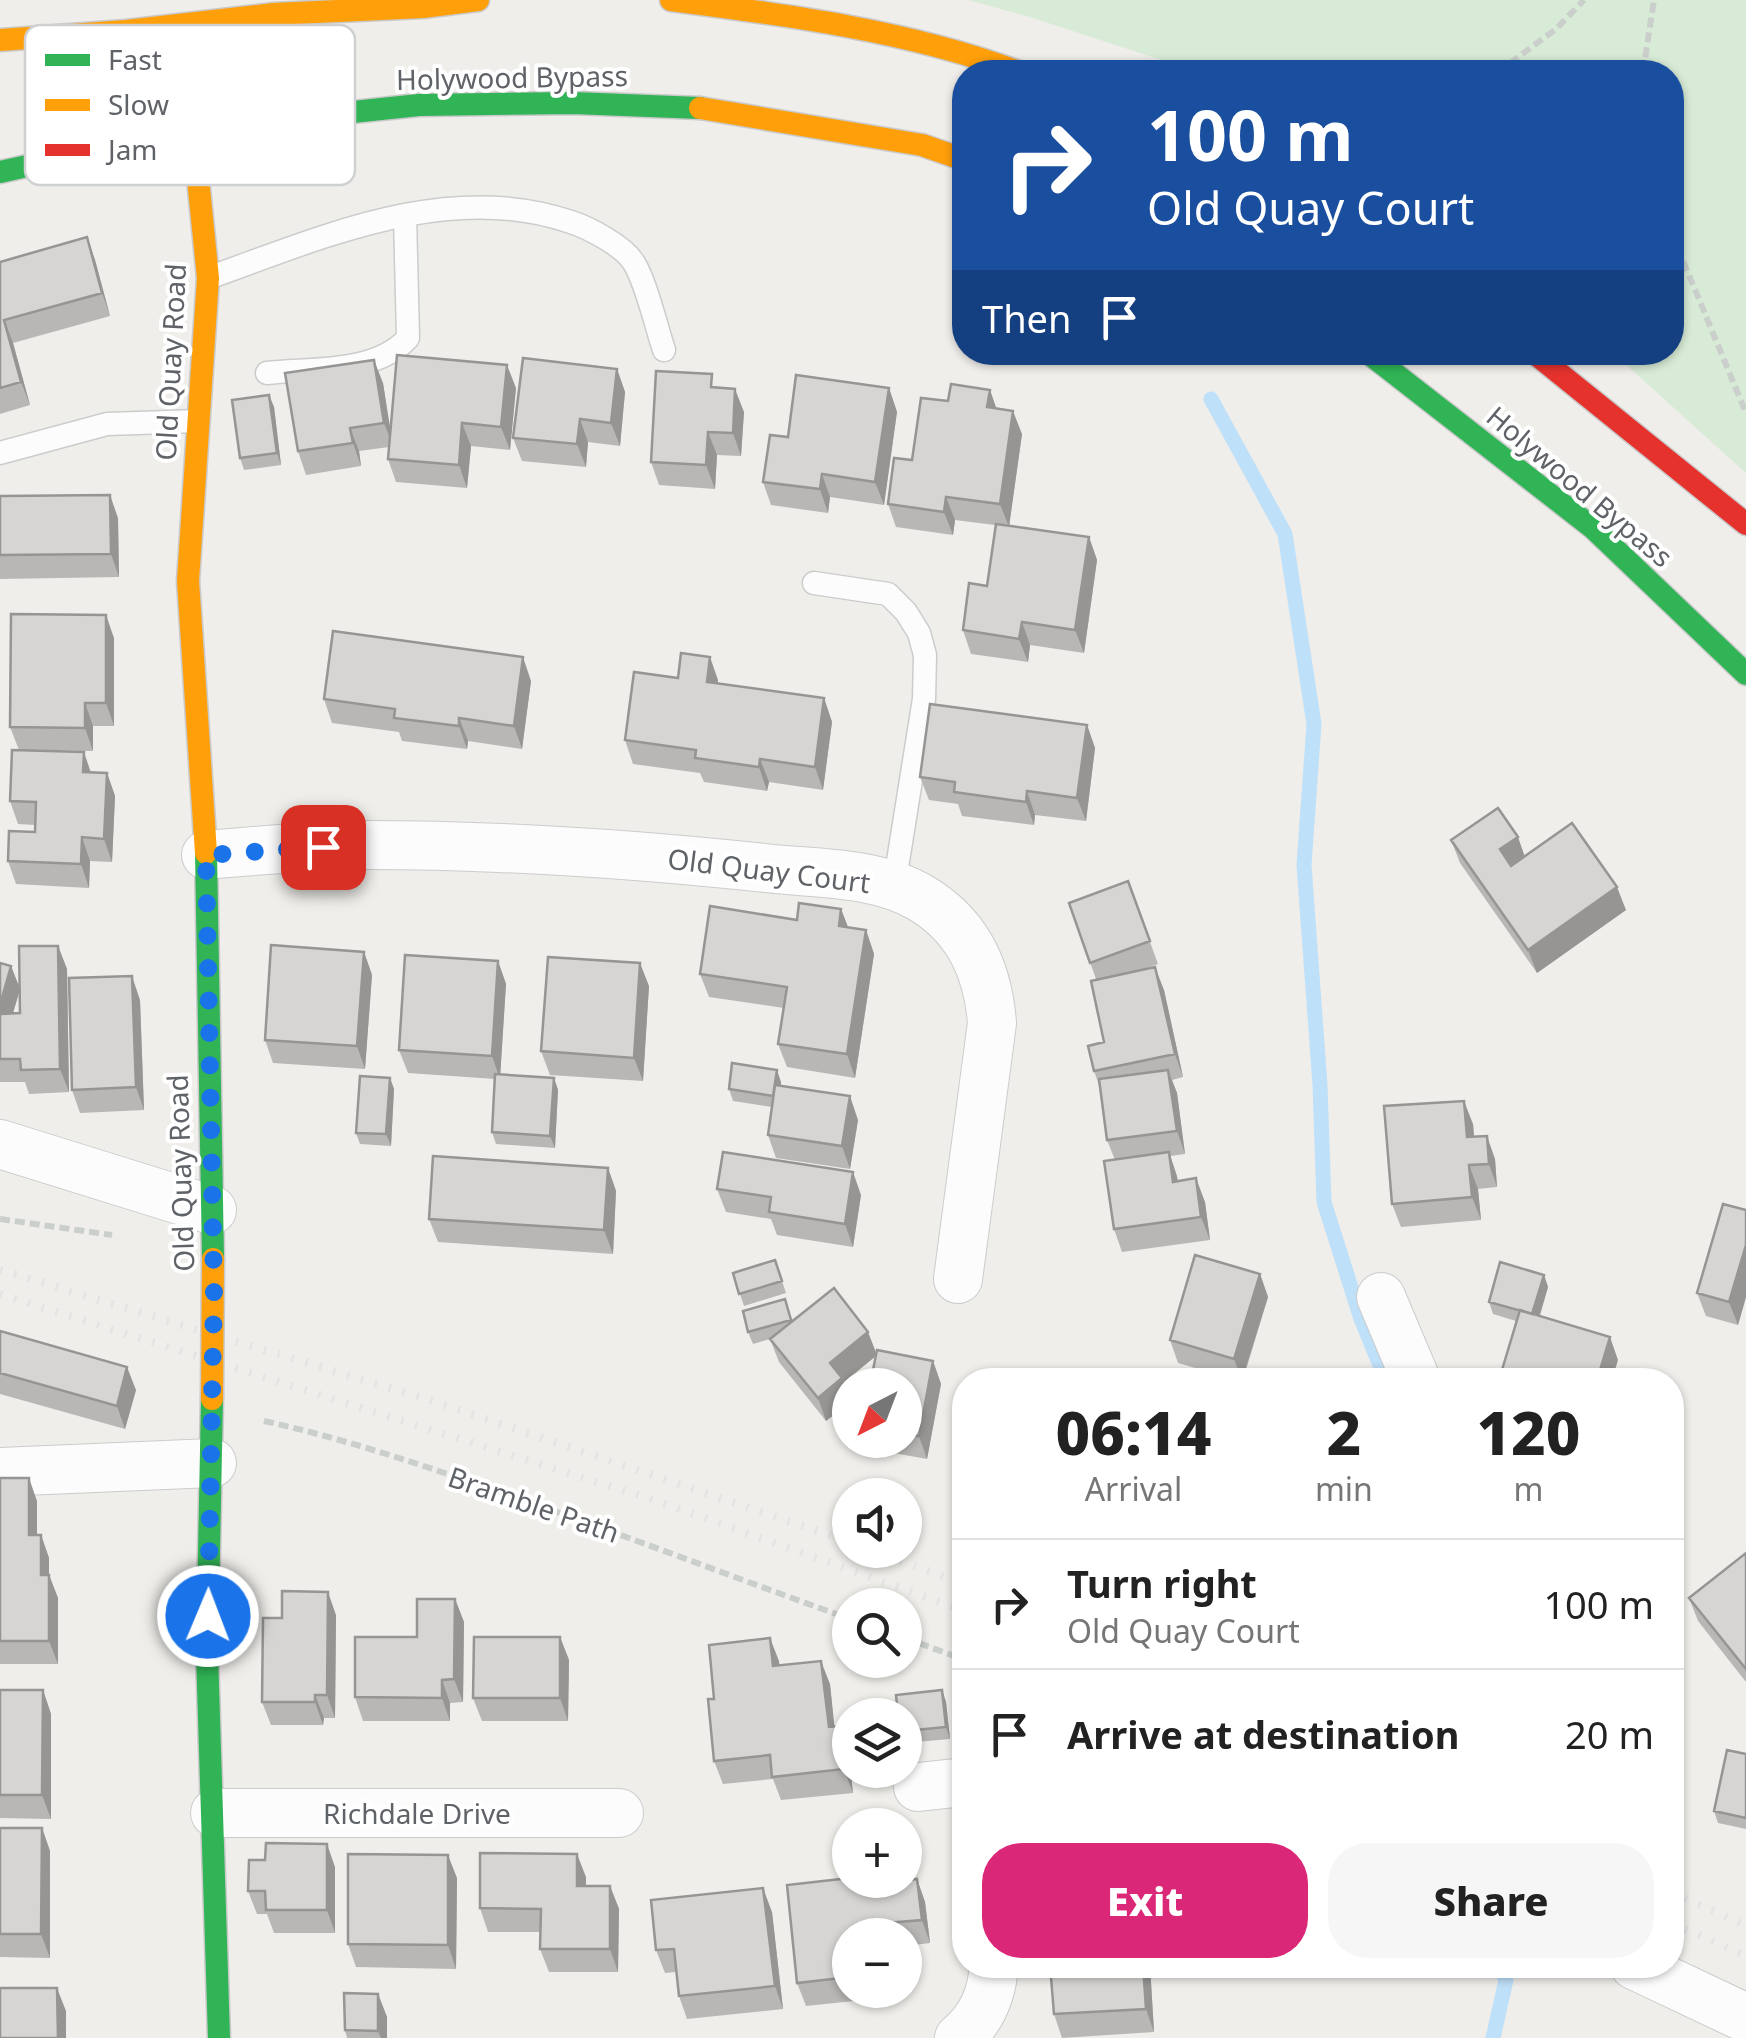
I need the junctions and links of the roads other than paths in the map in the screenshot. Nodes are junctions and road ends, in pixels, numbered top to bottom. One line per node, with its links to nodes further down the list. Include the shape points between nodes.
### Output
1 (478, 0): 3 (main road, via 424,7)
2 (671, 0): 7 (main road, via 808,18)
3 (274, 7): 4 (main road)
4 (81, 25)
5 (25, 34): 6 (main road)
6 (0, 40)
7 (987, 60)
8 (355, 112): 9 (main road, Holywood Bypass, via 573,103 710,108)
9 (952, 155)
10 (25, 166): 11 (main road, Holywood Bypass)
11 (0, 172)
12 (199, 185): 14 (main road, Old Quay Road)
13 (406, 216): 14 (lane, via 366,222); 15 (lane, via 468,207 543,212 592,230 634,261); 18 (lane, via 408,338 373,362)
14 (208, 278): 19 (main road, Old Quay Road)
15 (664, 350)
16 (1384, 365): 23 (main road, Holywood Bypass, via 1593,528)
17 (1549, 365): 21 (main road)
18 (267, 372)
19 (198, 421): 20 (lane, via 108,424); 24 (main road, Old Quay Road, via 188,581)
20 (0, 453)
21 (1746, 524)
22 (814, 583): 25 (lane, via 888,594 919,633 925,655 926,688)
23 (1746, 674)
24 (206, 855): 25 (street, Old Quay Court, via 362,844 660,857); 27 (main road, Old Quay Road)
25 (894, 886): 28 (street, Old Quay Court, via 958,927 990,997)
26 (0, 1144): 27 (street)
27 (212, 1210): 31 (main road, Old Quay Road, bridge)
28 (958, 1279)
29 (1382, 1297): 30 (street)
30 (1411, 1368)
31 (212, 1463): 32 (street); 35 (main road, Old Quay Road, via 208,1654)
32 (0, 1472)
33 (952, 1784): 34 (street)
34 (922, 1787)
35 (214, 1813): 36 (street, Richdale Drive); 40 (main road, Old Quay Road)
36 (618, 1813)
37 (991, 1978): 41 (street, via 976,2022)
38 (1661, 1978): 39 (street)
39 (1746, 2018)
40 (219, 2038)
41 (959, 2038)

